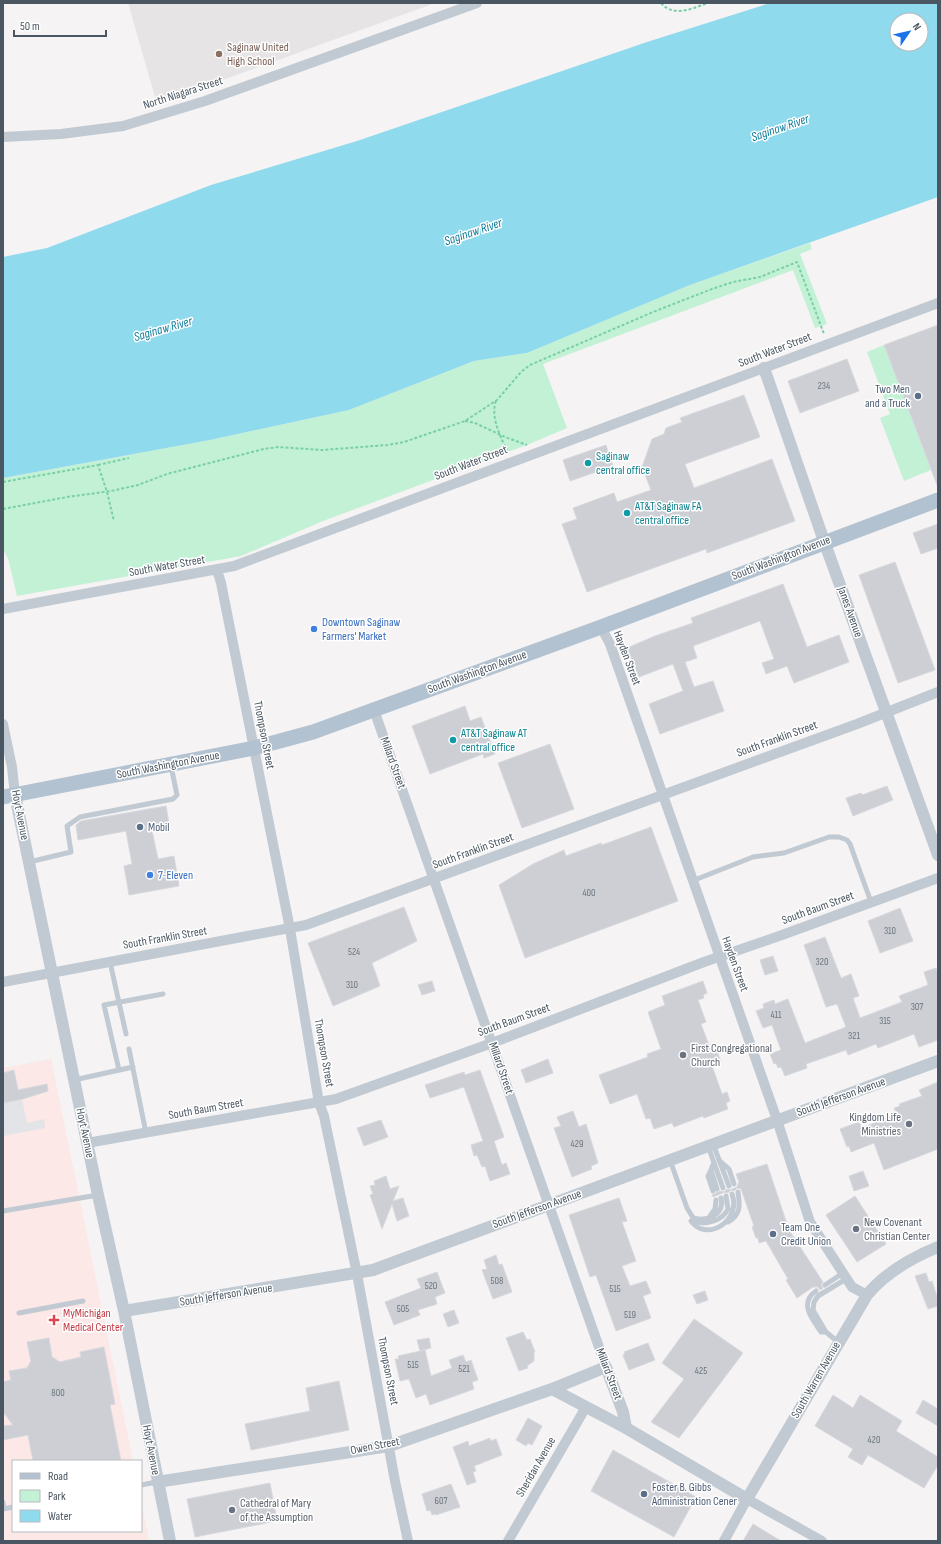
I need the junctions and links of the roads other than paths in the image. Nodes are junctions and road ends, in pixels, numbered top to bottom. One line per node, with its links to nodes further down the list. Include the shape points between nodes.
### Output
1 (477, 3): 2 (street, North Niagara Street, via 205,101 123,126 61,134)
2 (3, 137)
3 (938, 303): 4 (street, South Water Street)
4 (764, 368): 6 (street, Janes Avenue); 7 (street, South Water Street, via 234,566)
5 (938, 500): 6 (main road, South Washington Avenue)
6 (824, 542): 9 (main road, South Washington Avenue); 12 (street, Janes Avenue)
7 (217, 570): 8 (street, South Water Street); 14 (street, Thompson Street)
8 (3, 609)
9 (601, 626): 11 (main road, South Washington Avenue); 16 (street, Hayden Street, via 610,644)
10 (938, 692): 12 (street, South Franklin Street)
11 (374, 710): 14 (main road, South Washington Avenue, via 313,732); 21 (street, Millard Street)
12 (887, 711): 16 (street, South Franklin Street); 18 (street, Janes Avenue)
13 (3, 724): 17 (street, Hoyt Avenue, via 12,767)
14 (254, 748): 15 (main road, South Washington Avenue); 24 (street, Thompson Street)
15 (171, 765): 17 (main road, South Washington Avenue); 19 (lane, via 177,795 172,799 80,817 67,826 71,852)
16 (663, 795): 21 (street, South Franklin Street); 22 (street, Hayden Street)
17 (9, 796): 19 (street, Hoyt Avenue)
18 (938, 855)
19 (29, 862): 27 (street, Hoyt Avenue)
20 (938, 878): 23 (street, South Baum Street)
21 (434, 879): 24 (street, South Franklin Street); 32 (street, Millard Street)
22 (692, 881): 23 (lane, via 753,857 784,853 835,836 847,840 850,844); 25 (street, Hayden Street)
23 (871, 902): 25 (street, South Baum Street)
24 (290, 929): 26 (street, South Franklin Street); 38 (street, Thompson Street)
25 (718, 957): 32 (street, South Baum Street); 39 (street, Hayden Street)
26 (110, 962): 27 (street, South Franklin Street); 30 (lane)
27 (52, 974): 28 (street, South Franklin Street); 37 (street, Hoyt Avenue)
28 (3, 982)
29 (163, 994): 30 (lane)
30 (119, 1002): 31 (lane); 36 (lane, via 104,1005)
31 (126, 1034)
32 (492, 1043): 38 (street, South Baum Street, via 336,1099); 49 (street, Millard Street)
33 (129, 1049): 35 (lane)
34 (938, 1061): 39 (street, South Jefferson Avenue)
35 (133, 1067): 36 (lane); 40 (lane)
36 (119, 1070): 37 (lane)
37 (74, 1080): 41 (street, Hoyt Avenue)
38 (319, 1102): 40 (street, South Baum Street); 55 (street, Thompson Street)
39 (777, 1120): 42 (street, South Jefferson Avenue); 56 (street, Hayden Street, via 810,1222)
40 (146, 1133): 41 (street, South Baum Street)
41 (87, 1143): 48 (street, Hoyt Avenue)
42 (711, 1145): 43 (street, South Jefferson Avenue); 44 (lane)
43 (670, 1160): 49 (street, South Jefferson Avenue); 50 (lane)
44 (717, 1161): 45 (lane); 45 (lane, via 711,1170); 45 (lane, via 729,1169)
45 (723, 1187)
46 (738, 1192): 53 (lane, via 738,1214)
47 (732, 1194): 53 (lane, via 733,1213)
48 (98, 1195): 51 (lane); 61 (street, Hoyt Avenue)
49 (549, 1204): 55 (street, South Jefferson Avenue); 65 (street, Millard Street)
50 (687, 1208): 52 (lane); 53 (lane, via 698,1228 708,1229)
51 (3, 1211)
52 (690, 1216): 52 (lane, via 702,1224 708,1223 720,1218 728,1209 721,1198 721,1209 718,1213 708,1218 698,1219)
53 (722, 1225)
54 (938, 1247): 59 (street, South Warren Avenue, via 894,1270)
55 (357, 1274): 61 (street, South Jefferson Avenue); 69 (street, Thompson Street)
56 (845, 1276): 57 (lane); 59 (street, Hayden Street, via 852,1287); 63 (lane, via 818,1296 814,1302 813,1310)
57 (825, 1285)
58 (816, 1291): 63 (lane, via 809,1298 808,1310 821,1332)
59 (867, 1295): 64 (street, South Warren Avenue)
60 (83, 1301): 62 (lane)
61 (124, 1311): 70 (street, Hoyt Avenue)
62 (19, 1313)
63 (826, 1332): 64 (lane)
64 (838, 1342): 72 (street, South Warren Avenue)
65 (606, 1367): 66 (street, Owen Street); 68 (street, Millard Street, via 623,1412)
66 (552, 1388): 67 (street, Millard Street); 69 (street, Owen Street)
67 (586, 1407): 68 (street, Millard Street); 77 (street, Sheridan Avenue)
68 (626, 1428): 72 (street, Millard Street)
69 (389, 1446): 70 (street, Owen Street); 76 (street, Thompson Street)
70 (157, 1482): 71 (lane); 75 (street, Hoyt Avenue)
71 (142, 1485)
72 (748, 1499): 78 (street, South Warren Avenue); 79 (street, Millard Street)
73 (3, 1502): 74 (lane)
74 (4, 1509)
75 (170, 1541)
76 (408, 1541)
77 (508, 1541)
78 (724, 1541)
79 (822, 1541)

